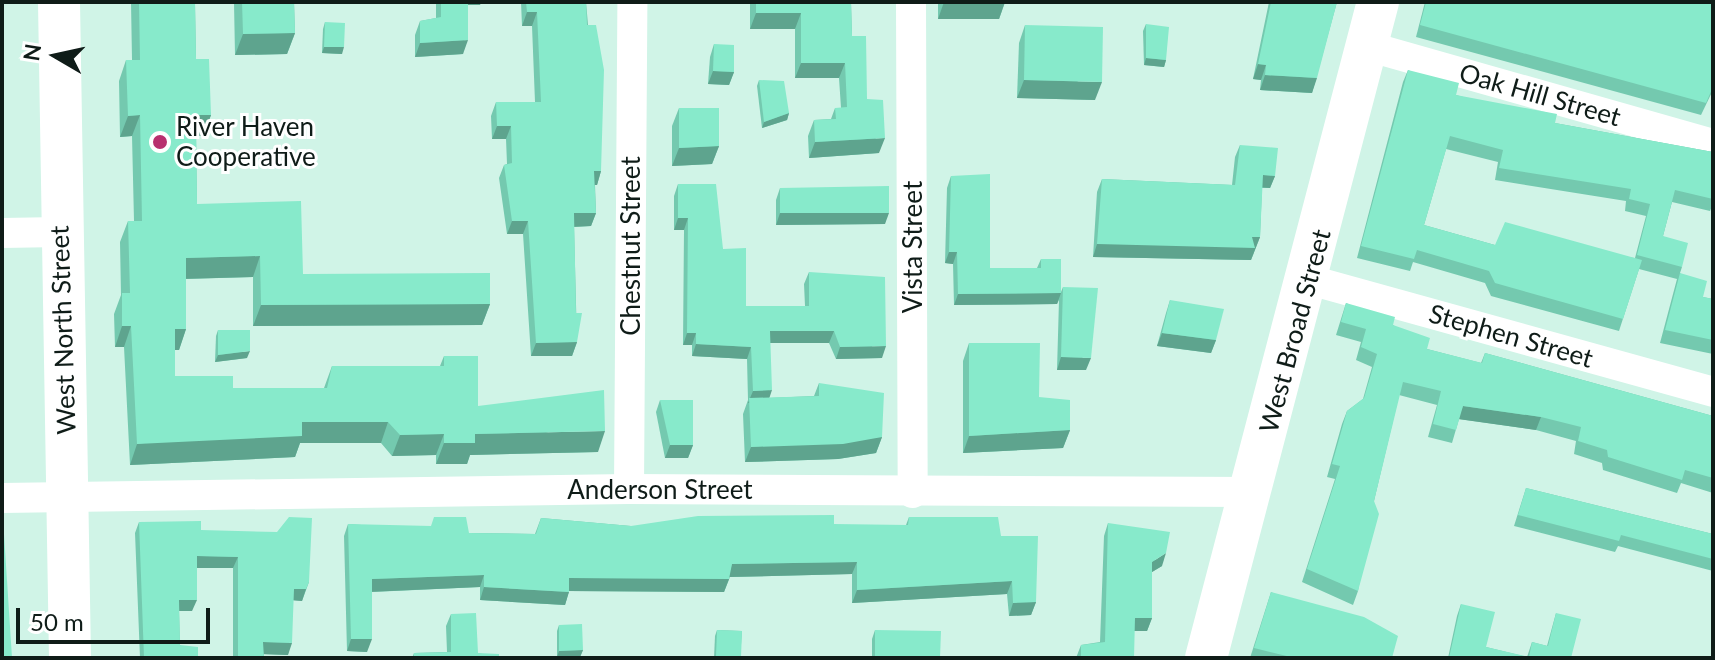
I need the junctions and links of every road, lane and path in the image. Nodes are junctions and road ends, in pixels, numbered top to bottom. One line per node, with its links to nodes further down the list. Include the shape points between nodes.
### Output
1 (59, 2): 7 (main road, West North Street)
2 (632, 2): 11 (street, Chestnut Street)
3 (911, 2): 13 (street, Vista Street)
4 (1378, 2): 5 (main road, West Broad Street)
5 (1367, 46): 6 (street, Oak Hill Street); 9 (main road, West Broad Street)
6 (1713, 144)
7 (60, 232): 8 (street); 14 (main road, West North Street)
8 (2, 233)
9 (1310, 280): 10 (street, Stephen Street); 12 (main road, West Broad Street)
10 (1713, 392)
11 (629, 489): 13 (street, Anderson Street); 14 (street, Anderson Street)
12 (1253, 492): 13 (street, Anderson Street); 17 (main road, West Broad Street)
13 (913, 493)
14 (68, 497): 15 (street, Anderson Street); 16 (main road, West North Street)
15 (2, 498)
16 (70, 658)
17 (1206, 658)

